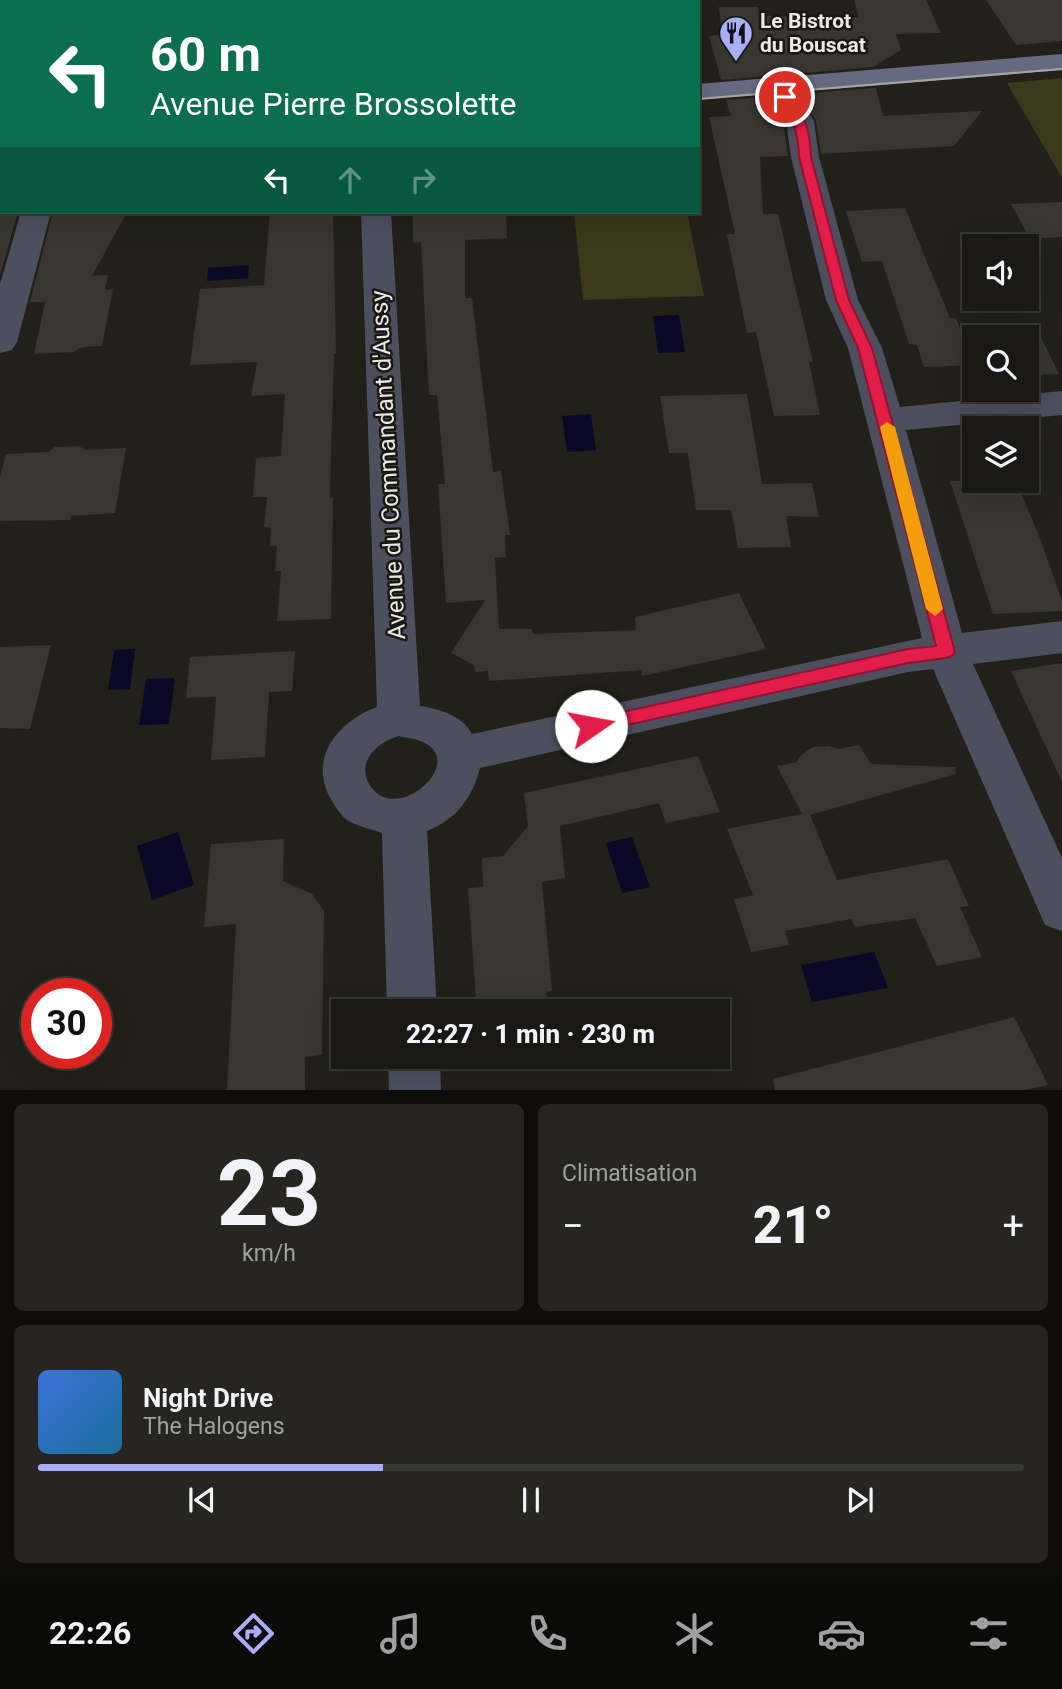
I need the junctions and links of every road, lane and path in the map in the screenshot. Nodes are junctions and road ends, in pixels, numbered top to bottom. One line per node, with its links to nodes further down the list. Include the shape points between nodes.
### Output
1 (1062, 62): 2 (main road)
2 (758, 87): 3 (main road); 8 (street, via 785,97 804,132 805,157 842,300 865,348)
3 (700, 92)
4 (35, 214): 6 (street)
5 (376, 214): 11 (street, Avenue du Commandant d'Aussy)
6 (0, 342)
7 (1062, 402): 8 (street)
8 (886, 420): 10 (street)
9 (1062, 637): 10 (street)
10 (946, 652): 12 (street, via 908,656); 14 (street)
11 (399, 719): 12 (street, via 431,723 454,742); 13 (street, via 380,723 350,746 344,780 365,807 383,815)
12 (459, 755): 13 (street, via 460,772 441,802)
13 (404, 816): 15 (street)
14 (1062, 910)
15 (411, 999)
16 (414, 1069): 17 (street)
17 (415, 1090)

